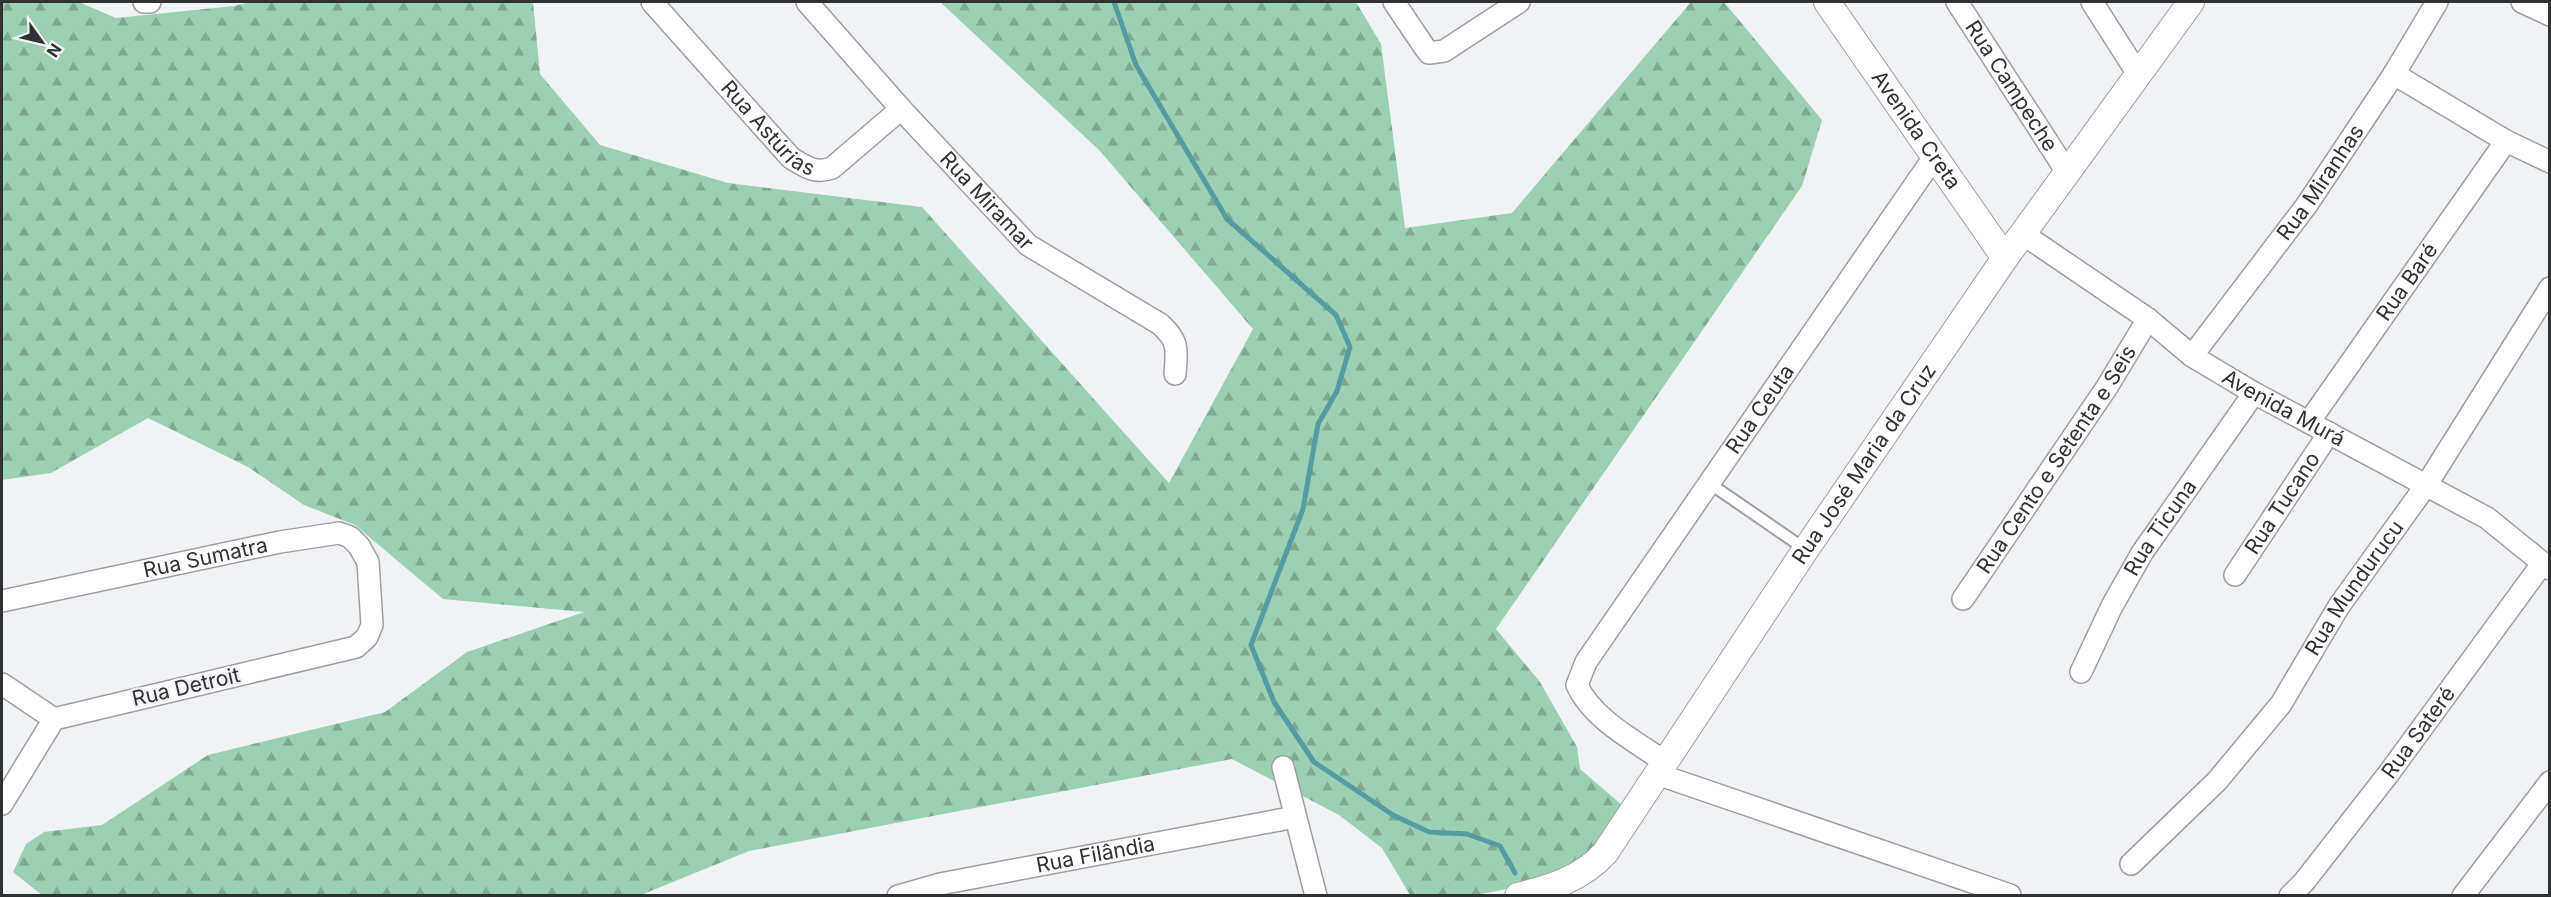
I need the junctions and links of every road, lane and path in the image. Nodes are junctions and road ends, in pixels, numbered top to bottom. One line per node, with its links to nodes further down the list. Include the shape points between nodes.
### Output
1 (144, 2): 2 (street)
2 (150, 2)
3 (652, 2): 16 (street, Rua Astúrias, via 791,158 808,169 832,168)
4 (807, 2): 16 (street, Rua Miramar)
5 (1394, 2): 6 (street, via 1429,53 1444,51)
6 (1519, 2)
7 (1827, 2): 18 (street, Avenida Creta)
8 (1957, 2): 20 (street, Rua Campeche)
9 (2092, 2): 14 (street)
10 (2191, 2): 14 (street, Rua José Maria da Cruz)
11 (2437, 2): 15 (street, Rua Miranhas)
12 (2522, 2): 13 (street)
13 (2550, 15)
14 (2138, 74): 20 (street, Rua José Maria da Cruz)
15 (2394, 74): 17 (street); 25 (street, Rua Miranhas, via 2306,206)
16 (901, 109): 26 (street, Rua Miramar, via 1028,245 1172,334 1177,346)
17 (2506, 141): 19 (street); 28 (street, Rua Baré)
18 (1934, 158): 22 (street, Avenida Creta); 30 (street, Rua Ceuta)
19 (2550, 162)
20 (2067, 172): 21 (street, Rua José Maria da Cruz)
21 (2023, 234): 22 (street, Rua José Maria da Cruz); 24 (street, Avenida Murá)
22 (2005, 258): 32 (street, Rua José Maria da Cruz)
23 (2550, 288): 31 (street, Rua Mundurucu)
24 (2148, 319): 25 (street, Avenida Murá); 36 (street, Rua Cento e Setenta e Seis, via 2107,387)
25 (2192, 356): 27 (street, Avenida Murá)
26 (1175, 374)
27 (2254, 393): 28 (street, Avenida Murá); 38 (street, Rua Ticuna, via 2142,553)
28 (2309, 422): 29 (street, Avenida Murá)
29 (2329, 433): 31 (street, Avenida Murá); 34 (street, Rua Tucano)
30 (1709, 483): 32 (lane); 42 (street, Rua Ceuta, via 1586,663 1576,685 1583,699)
31 (2427, 484): 33 (street, Avenida Murá, via 2487,518); 46 (street, Rua Mundurucu, via 2339,606 2281,704 2217,781)
32 (1806, 549): 42 (street, Rua José Maria da Cruz)
33 (2546, 567): 52 (street, Rua Sateré)
34 (2235, 575)
35 (370, 592): 37 (street, Rua Sumatra, via 368,562 359,546 339,533); 40 (street, Rua Detroit, via 372,626 356,647)
36 (1963, 599)
37 (2, 601)
38 (2081, 672)
39 (2, 684): 40 (street)
40 (54, 719): 44 (street)
41 (1283, 767): 45 (street)
42 (1661, 768): 48 (street); 51 (street, Rua José Maria da Cruz, via 1605,853 1592,866 1557,885)
43 (2550, 782): 53 (street)
44 (2, 804)
45 (1295, 817): 47 (street, Rua Filândia); 50 (street)
46 (2132, 864)
47 (941, 890): 49 (street, Rua Filândia)
48 (2010, 895)
49 (898, 896)
50 (1316, 896)
51 (1518, 896)
52 (2290, 896)
53 (2463, 896)

